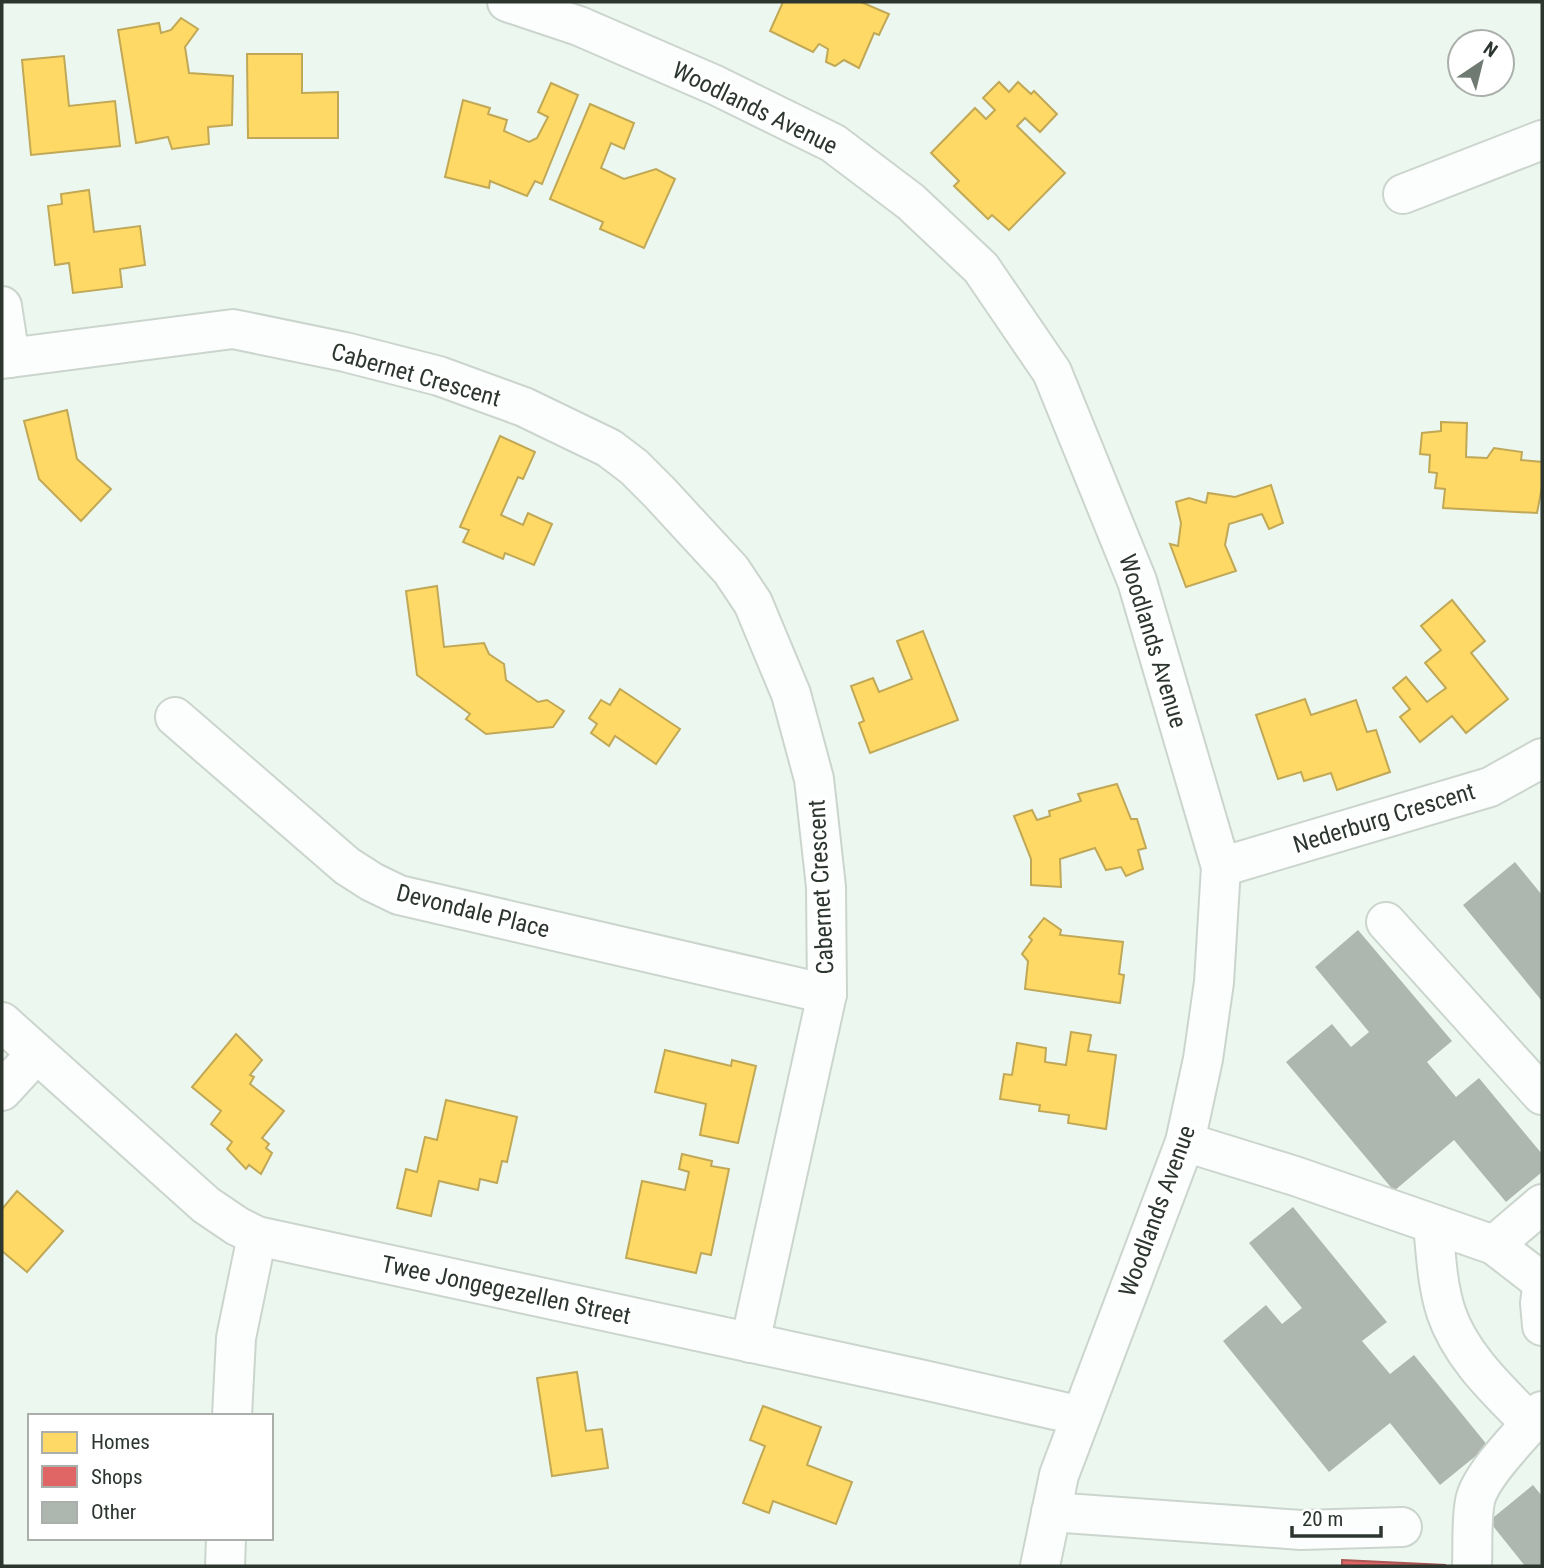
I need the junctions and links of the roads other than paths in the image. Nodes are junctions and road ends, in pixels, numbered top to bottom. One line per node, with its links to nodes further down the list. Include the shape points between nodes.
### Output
1 (507, 2): 2 (street, Woodlands Avenue)
2 (584, 14): 9 (street, Woodlands Avenue, via 833,143 911,202 981,268 1052,372 1137,581)
3 (1542, 140): 4 (street)
4 (1403, 194)
5 (2, 306): 6 (street)
6 (6, 359): 11 (street, Cabernet Crescent, via 200,332 233,329 260,333 439,376 524,407 609,448 634,467 731,570 753,603 791,694 814,779 826,887)
7 (175, 717): 11 (street, Devondale Place, via 347,866 399,895)
8 (1542, 758): 9 (street, Nederburg Crescent, via 1490,787)
9 (1222, 867): 16 (street, Woodlands Avenue, via 1214,982)
10 (1386, 922): 15 (street)
11 (827, 994): 24 (street, Cabernet Crescent)
12 (2, 1022): 13 (street, Twee Jongegezellen Street)
13 (36, 1054): 14 (street); 19 (street, Twee Jongegezellen Street, via 206,1205)
14 (2, 1091)
15 (1542, 1095)
16 (1185, 1142): 18 (street); 26 (street, Woodlands Avenue)
17 (1542, 1204): 20 (street)
18 (1433, 1225): 20 (street); 27 (street, via 1446,1311 1459,1339 1486,1378)
19 (257, 1236): 24 (street, Twee Jongegezellen Street); 25 (street, via 236,1338)
20 (1494, 1245): 21 (street)
21 (1542, 1282)
22 (1542, 1289): 23 (street)
23 (1542, 1326)
24 (750, 1343): 26 (street, Twee Jongegezellen Street)
25 (232, 1414)
26 (1081, 1416): 28 (street, Woodlands Avenue)
27 (1537, 1417): 33 (street, via 1490,1472 1475,1499)
28 (1051, 1512): 29 (street, via 1301,1530); 32 (street, Woodlands Avenue)
29 (1402, 1527)
30 (226, 1540): 31 (street)
31 (225, 1566)
32 (1040, 1566)
33 (1472, 1566)

